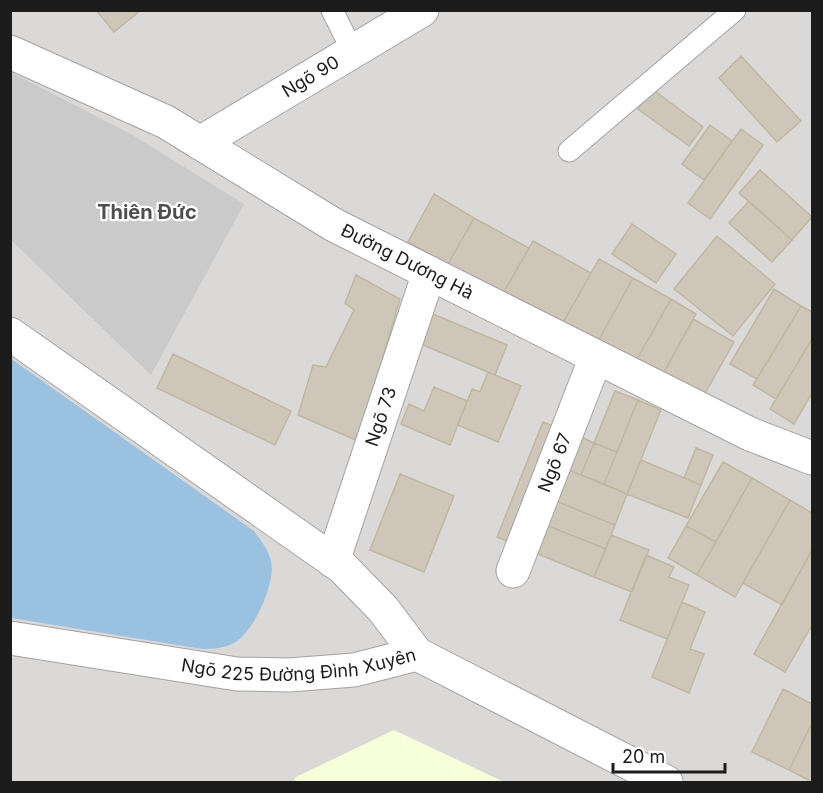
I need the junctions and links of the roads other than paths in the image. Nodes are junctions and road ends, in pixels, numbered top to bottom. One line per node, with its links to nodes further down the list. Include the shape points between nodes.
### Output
1 (332, 10): 5 (lane)
2 (422, 10): 5 (street, Ngõ 90)
3 (735, 10): 7 (lane)
4 (10, 52): 6 (street, Đường Dương Hà, via 166,122)
5 (353, 52): 6 (street, Ngõ 90)
6 (200, 143): 8 (street, Đường Dương Hà, via 334,225)
7 (569, 151)
8 (429, 273): 10 (street, Đường Dương Hà); 12 (street, Ngõ 73)
9 (10, 334): 12 (street)
10 (597, 357): 11 (street, Đường Dương Hà, via 750,434); 13 (street, Ngõ 67)
11 (813, 458)
12 (333, 561): 15 (street, via 383,609)
13 (513, 571)
14 (10, 639): 15 (street, Ngõ 225 Đường Đình Xuyên, via 237,674 354,670)
15 (417, 654): 16 (street, Ngõ 225 Đường Đình Xuyên)
16 (666, 783)

